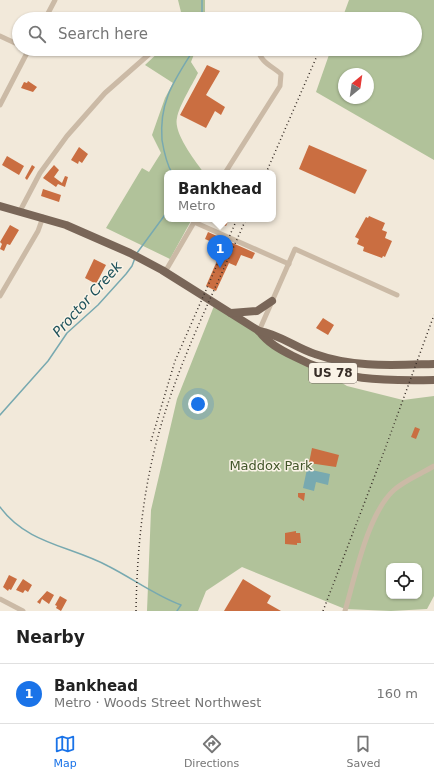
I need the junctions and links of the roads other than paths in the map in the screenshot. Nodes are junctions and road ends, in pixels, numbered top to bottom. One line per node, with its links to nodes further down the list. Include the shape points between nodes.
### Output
1 (55, 0): 2 (street)
2 (49, 12)
3 (0, 36): 4 (street)
4 (12, 42)
5 (25, 56): 8 (street)
6 (147, 56): 11 (street, via 105,93 67,136 40,173)
7 (260, 56): 9 (street, via 281,74 280,86)
8 (0, 105)
9 (227, 170)
10 (0, 206): 11 (main road, US 78)
11 (20, 211): 12 (main road, US 78)
12 (43, 217): 16 (main road, US 78, via 130,252); 18 (street, via 38,231)
13 (194, 222): 16 (street)
14 (197, 222): 15 (street)
15 (289, 264): 17 (street, via 295,249); 19 (street)
16 (165, 272): 20 (main road, US 78)
17 (397, 295)
18 (0, 296)
19 (272, 301): 20 (main road, via 257,311); 21 (street)
20 (230, 313): 21 (main road, US 78)
21 (258, 331): 22 (main road, US 78, via 270,332 314,354 348,363); 23 (main road, US 78, via 266,341 285,352 310,365 334,373 385,381)
22 (434, 364)
23 (434, 380)
24 (434, 466): 27 (street, via 395,489 383,502 363,548)
25 (0, 599): 26 (street)
26 (23, 611)
27 (345, 611)

